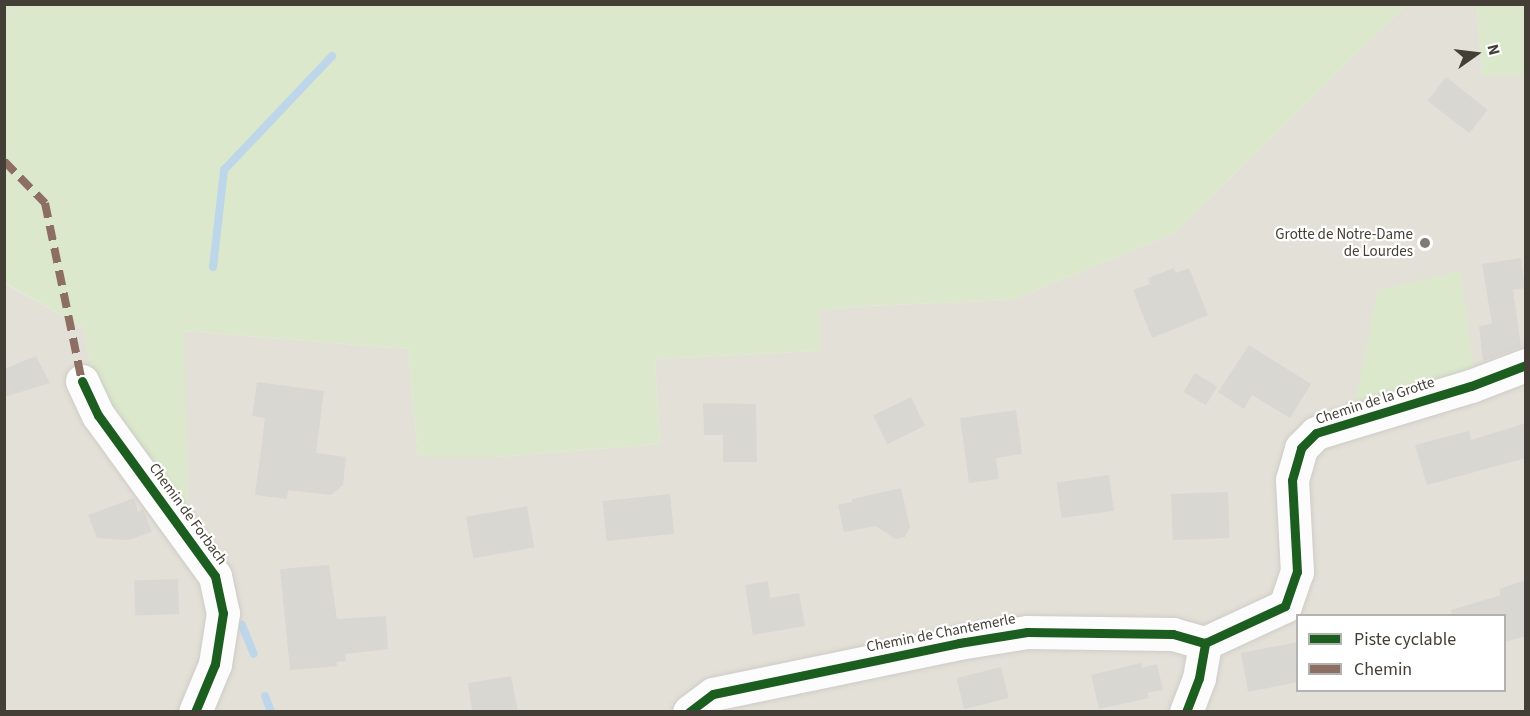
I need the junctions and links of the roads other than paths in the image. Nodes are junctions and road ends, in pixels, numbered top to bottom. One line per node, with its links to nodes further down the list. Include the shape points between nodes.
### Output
1 (1526, 365): 3 (street, Chemin de la Grotte, via 1316,434 1301,448 1292,480 1297,572 1285,606)
2 (82, 381): 4 (street, Chemin de Forbach, via 98,415 215,576 223,613 217,654)
3 (1205, 643): 5 (street, Chemin de Chantemerle, via 1173,634 1027,632 713,694); 6 (street, via 1200,678)
4 (195, 711)
5 (689, 711)
6 (1186, 711)

